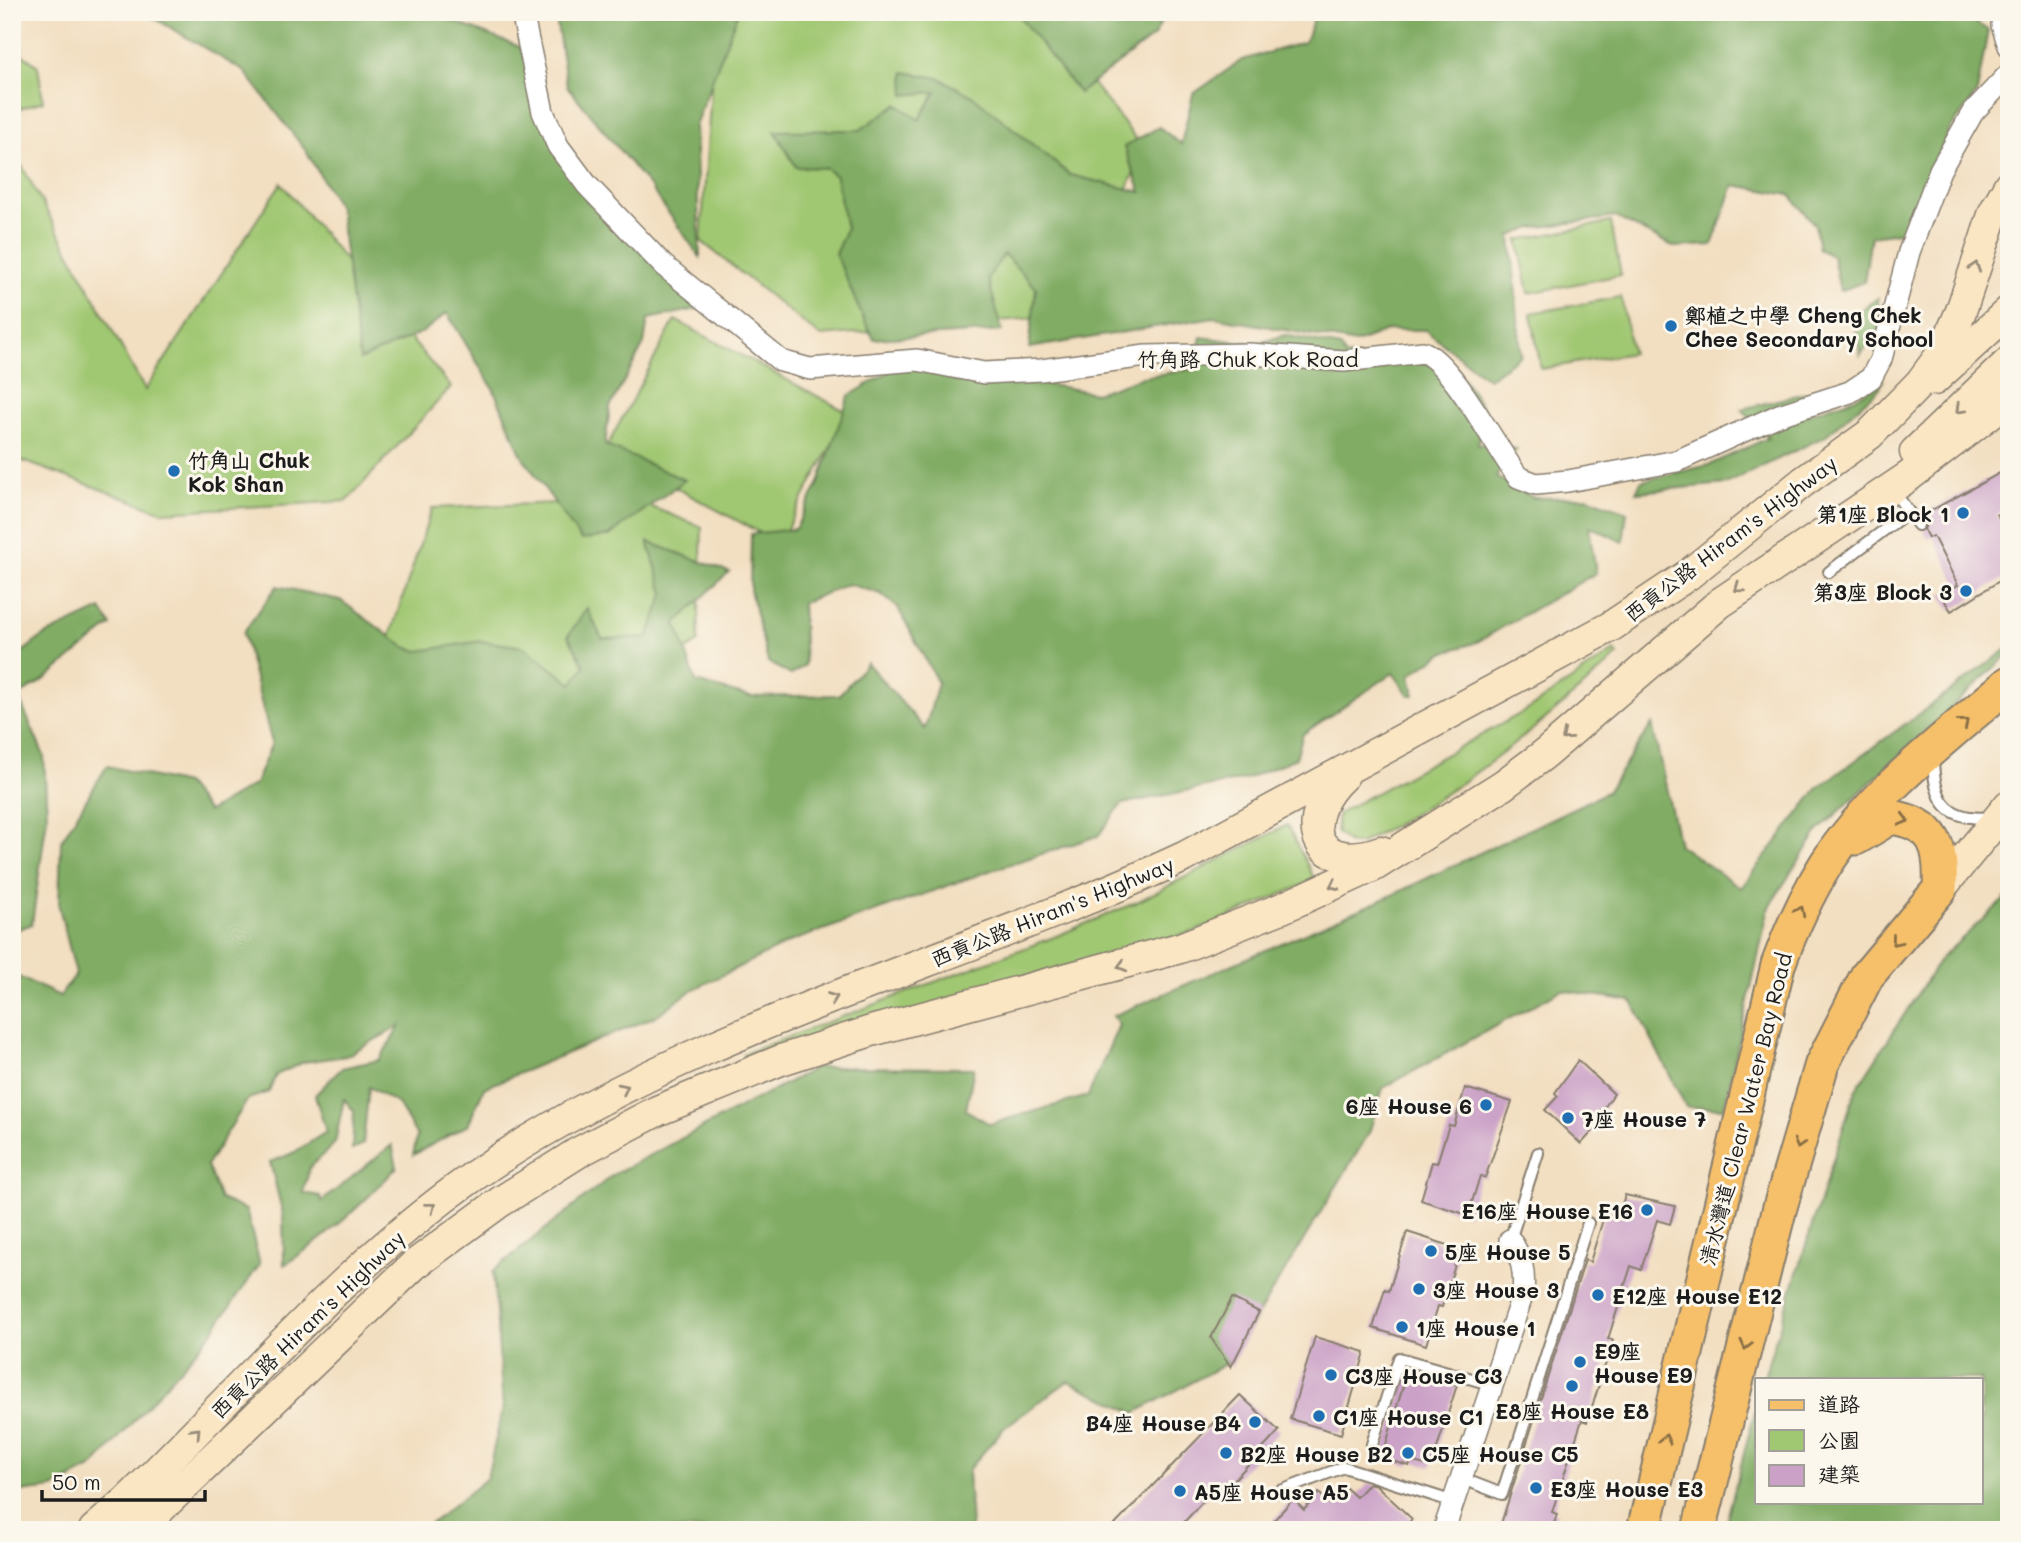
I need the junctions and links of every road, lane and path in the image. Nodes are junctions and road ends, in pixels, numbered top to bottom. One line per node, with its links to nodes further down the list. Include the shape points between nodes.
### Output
1 (522, 12): 4 (street, 竹角路 Chuk Kok Road, via 542,112 558,146 587,185 663,265 781,361 810,369 917,360 984,373 1146,356 1249,354 1344,360 1423,352 1450,376 1518,477 1536,484 1677,461 1779,415 1850,392 1871,378 1881,359 1909,252 1941,170 1973,112)
2 (2009, 13): 3 (street, via 2002,25)
3 (2009, 46)
4 (2009, 74)
5 (2009, 185): 9 (main road, 西貢公路 Hiram's Highway, one-way to 5, via 1943,352 1994,212)
6 (2009, 311): 9 (main road)
7 (2009, 362): 12 (main road, one-way to 12, via 1908,459)
8 (2009, 399): 10 (main road, 西貢公路 Hiram's Highway)
9 (1870, 434): 16 (main road, 西貢公路 Hiram's Highway, via 1688,575 1610,627)
10 (1900, 500): 11 (lane); 12 (main road, 西貢公路 Hiram's Highway); 13 (lane)
11 (1917, 525)
12 (1796, 550): 18 (main road, 西貢公路 Hiram's Highway, one-way to 18, via 1695,622 1546,753)
13 (1829, 572)
14 (2009, 683): 15 (main road, 清水灣道 Clear Water Bay Road, one-way to 14)
15 (1933, 750): 17 (lane, via 1936,781 1951,812 1959,817); 19 (main road, 清水灣道 Clear Water Bay Road, via 1879,797)
16 (1356, 764): 18 (main road, via 1334,784 1316,813 1319,841 1328,852 1341,857 1373,854); 29 (main road, 西貢公路 Hiram's Highway, one-way to 16, via 392,1238 483,1170 569,1116 718,1044 1118,888)
17 (2005, 820): 20 (main road)
18 (1434, 831): 30 (main road, 西貢公路 Hiram's Highway, one-way to 30, via 1374,866 1224,932 1132,963 871,1031 781,1060 657,1111 579,1152 414,1265)
19 (1827, 862): 20 (main road, one-way to 20, via 1872,826 1891,817 1908,820 1936,841); 32 (main road, 清水灣道 Clear Water Bay Road, one-way to 19, via 1778,965 1797,915)
20 (1940, 889): 33 (main road, one-way to 33, via 1867,976 1822,1064 1780,1207)
21 (1538, 1153): 23 (lane)
22 (1588, 1223): 26 (lane, via 1502,1494)
23 (1510, 1240): 24 (street, via 1521,1255 1525,1274)
24 (1493, 1385): 25 (lane, via 1399,1358); 26 (street)
25 (1372, 1444)
26 (1463, 1479): 28 (street)
27 (1278, 1492): 28 (lane, via 1344,1467)
28 (1455, 1502): 31 (street)
29 (93, 1530)
30 (138, 1530)
31 (1444, 1530)
32 (1644, 1530)
33 (1699, 1530)

